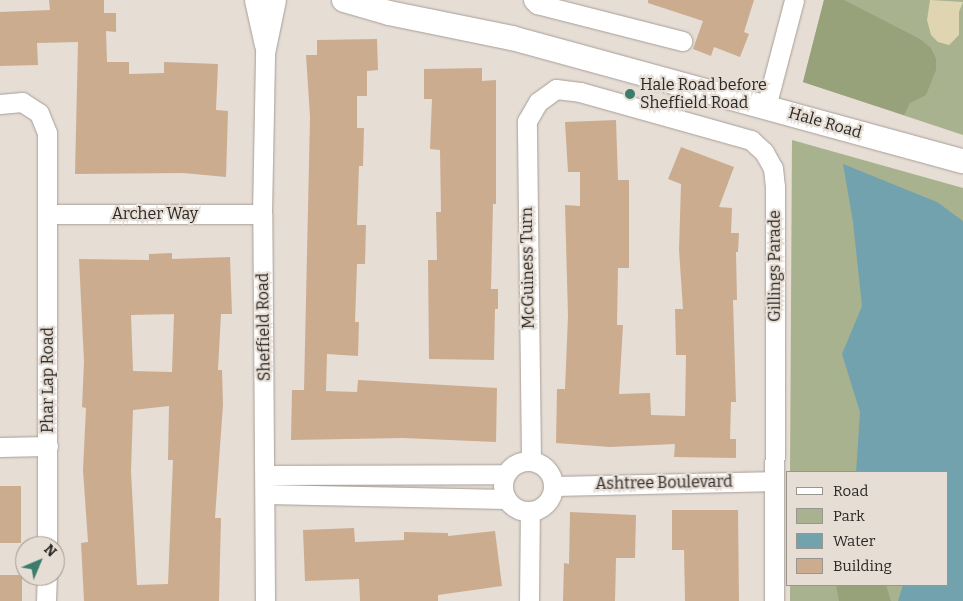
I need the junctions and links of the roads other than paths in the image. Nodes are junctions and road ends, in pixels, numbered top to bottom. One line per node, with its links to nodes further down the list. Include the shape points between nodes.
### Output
1 (254, 0): 9 (street, Sheffield Road)
2 (276, 0): 9 (street, Sheffield Road)
3 (344, 0): 7 (main road, Hale Road, via 390,13)
4 (405, 0): 7 (main road, Hale Road)
5 (533, 0): 8 (street, via 537,4)
6 (794, 0): 12 (street)
7 (512, 38): 12 (main road, Hale Road)
8 (682, 41)
9 (266, 53): 15 (street, Sheffield Road)
10 (556, 89): 18 (street, McGuiness Turn, via 538,102 527,121); 23 (street, Gillings Parade, via 580,92 751,140 764,152 773,168)
11 (0, 104): 14 (street, Phar Lap Road, via 22,102 39,113 47,133)
12 (766, 107): 13 (main road, Hale Road)
13 (963, 161)
14 (47, 214): 15 (street, Archer Way); 16 (street, Phar Lap Road)
15 (262, 214): 20 (street, Sheffield Road)
16 (48, 446): 17 (street); 30 (street, Phar Lap Road)
17 (0, 447)
18 (531, 460): 19 (street, via 516,463); 24 (street, via 547,469)
19 (505, 474): 21 (street); 28 (street, via 503,489)
20 (266, 475): 22 (street); 25 (street, Sheffield Road)
21 (447, 475): 22 (street); 27 (street)
22 (351, 476): 26 (street)
23 (774, 481): 24 (street, Ashtree Boulevard); 35 (street, Gillings Parade)
24 (554, 486): 29 (street, via 547,503)
25 (266, 494): 26 (street); 33 (street, Sheffield Road)
26 (351, 495): 27 (street)
27 (446, 496): 28 (street)
28 (506, 499): 29 (street, via 519,509)
29 (530, 511): 34 (street)
30 (47, 536)
31 (47, 586): 32 (street)
32 (46, 601)
33 (265, 601)
34 (529, 601)
35 (774, 601)

